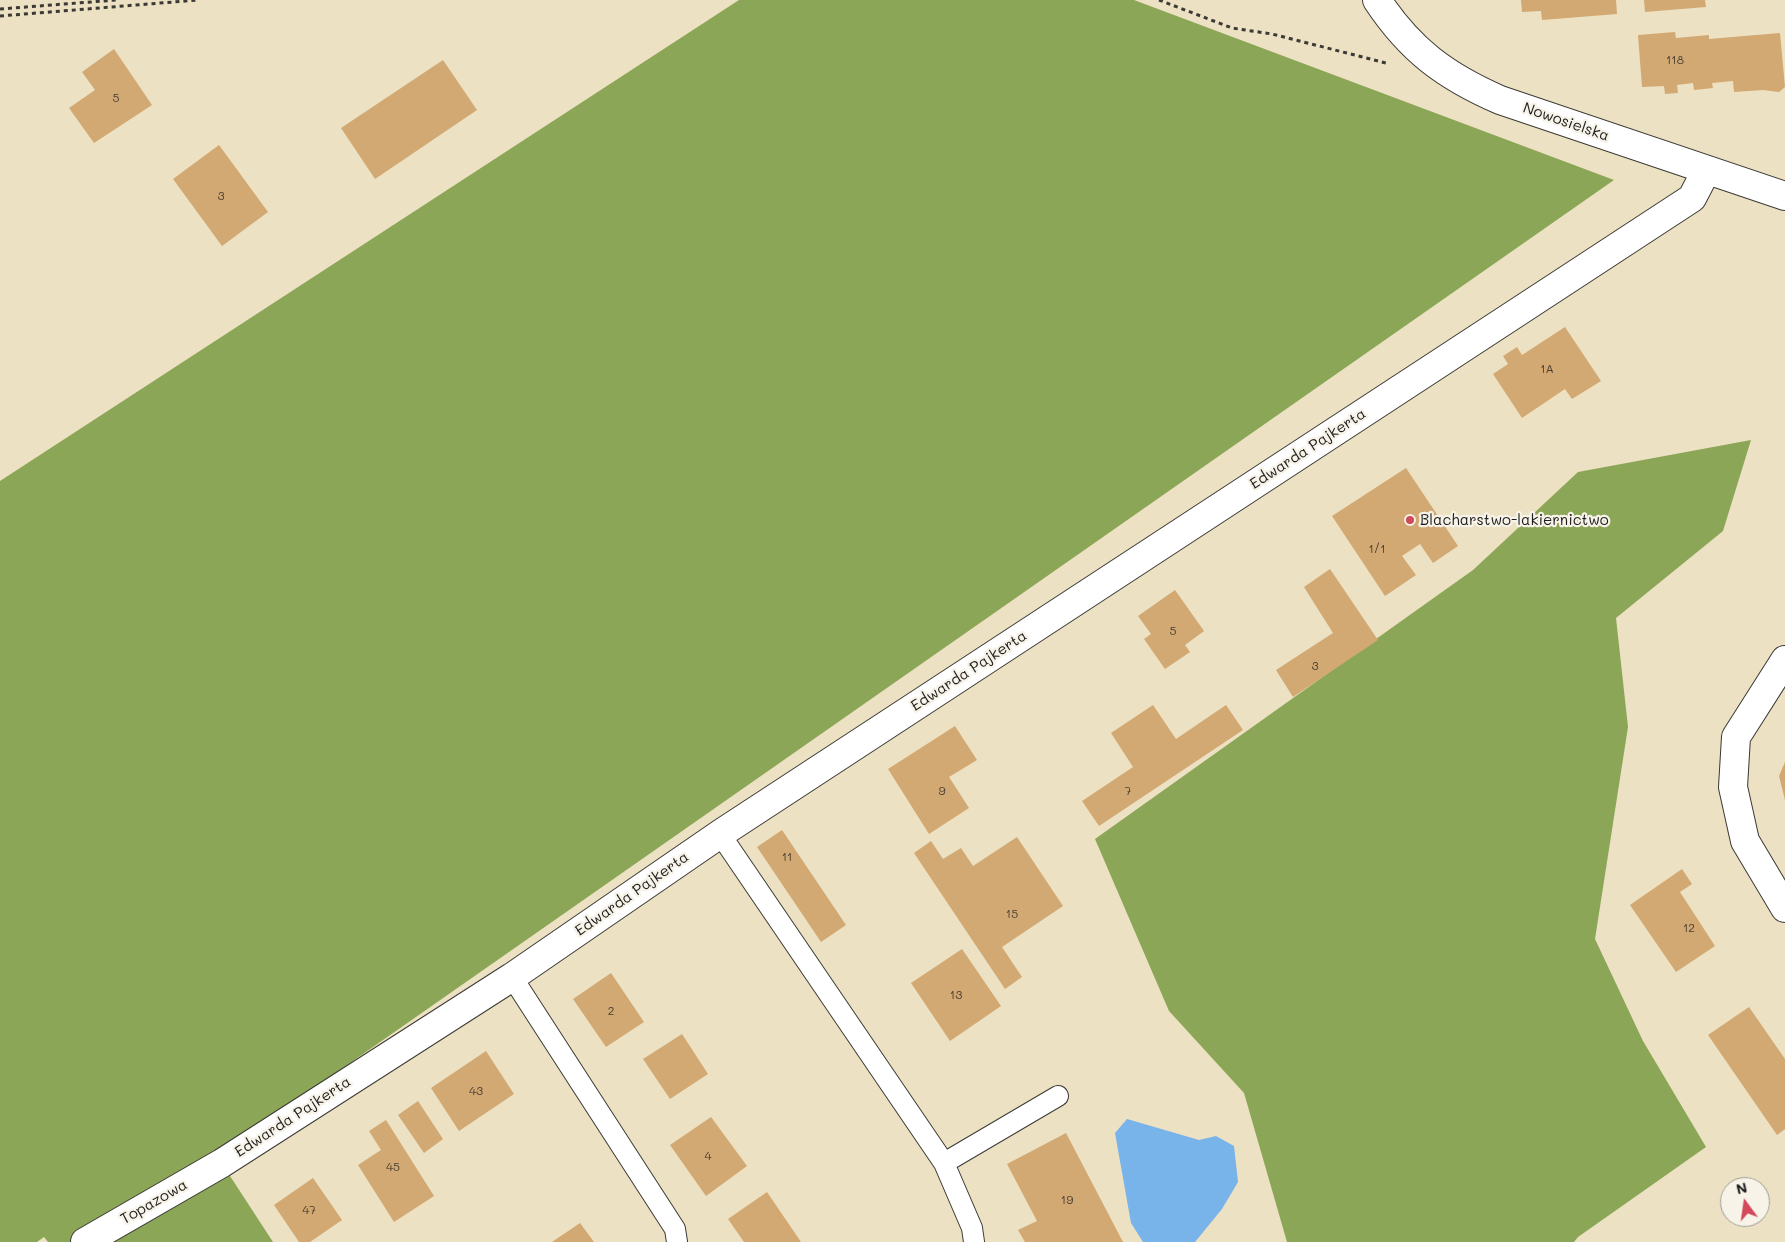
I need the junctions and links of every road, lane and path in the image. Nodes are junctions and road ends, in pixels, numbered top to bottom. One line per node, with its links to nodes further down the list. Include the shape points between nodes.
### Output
1 (116, 0): 5 (path)
2 (198, 0): 6 (path)
3 (1159, 0): 7 (path, via 1232,28 1272,34)
4 (1377, 0): 8 (street, Nowosielska, via 1411,44 1444,72 1472,88)
5 (0, 9)
6 (0, 16)
7 (1392, 64)
8 (1706, 171): 9 (street, Nowosielska); 11 (street, Edwarda Pajkerta, via 1692,198)
9 (1785, 196)
10 (1785, 660): 12 (street, via 1736,737 1732,787 1745,841)
11 (720, 834): 13 (street, Edwarda Pajkerta); 16 (lane)
12 (1785, 908)
13 (512, 977): 15 (street, Edwarda Pajkerta); 18 (lane, via 676,1229)
14 (1058, 1096): 16 (lane)
15 (222, 1163): 17 (street, Topazowa)
16 (944, 1163): 19 (lane, via 972,1228)
17 (85, 1242)
18 (677, 1242)
19 (974, 1242)

